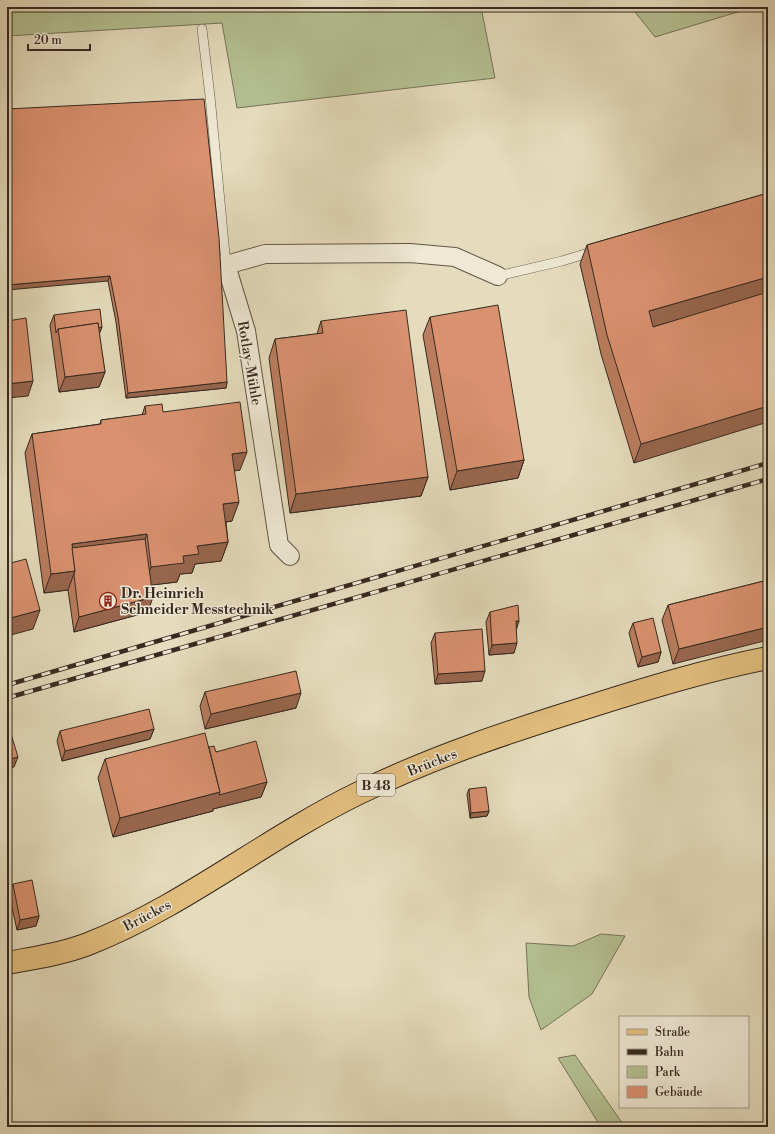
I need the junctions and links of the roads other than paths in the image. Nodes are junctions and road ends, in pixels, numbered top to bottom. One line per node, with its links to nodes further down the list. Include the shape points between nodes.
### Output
1 (202, 30): 4 (lane)
2 (608, 248): 5 (lane)
3 (182, 263): 4 (street, via 206,262)
4 (226, 265): 5 (street, via 265,254 410,253 455,257); 6 (street, Rotlay-Mühle, via 246,332 279,545)
5 (498, 276)
6 (290, 556)
7 (768, 658): 8 (main road, Brückes / B 48, via 679,679 513,730 415,768 345,800 167,905 120,929 86,944)
8 (7, 963)

